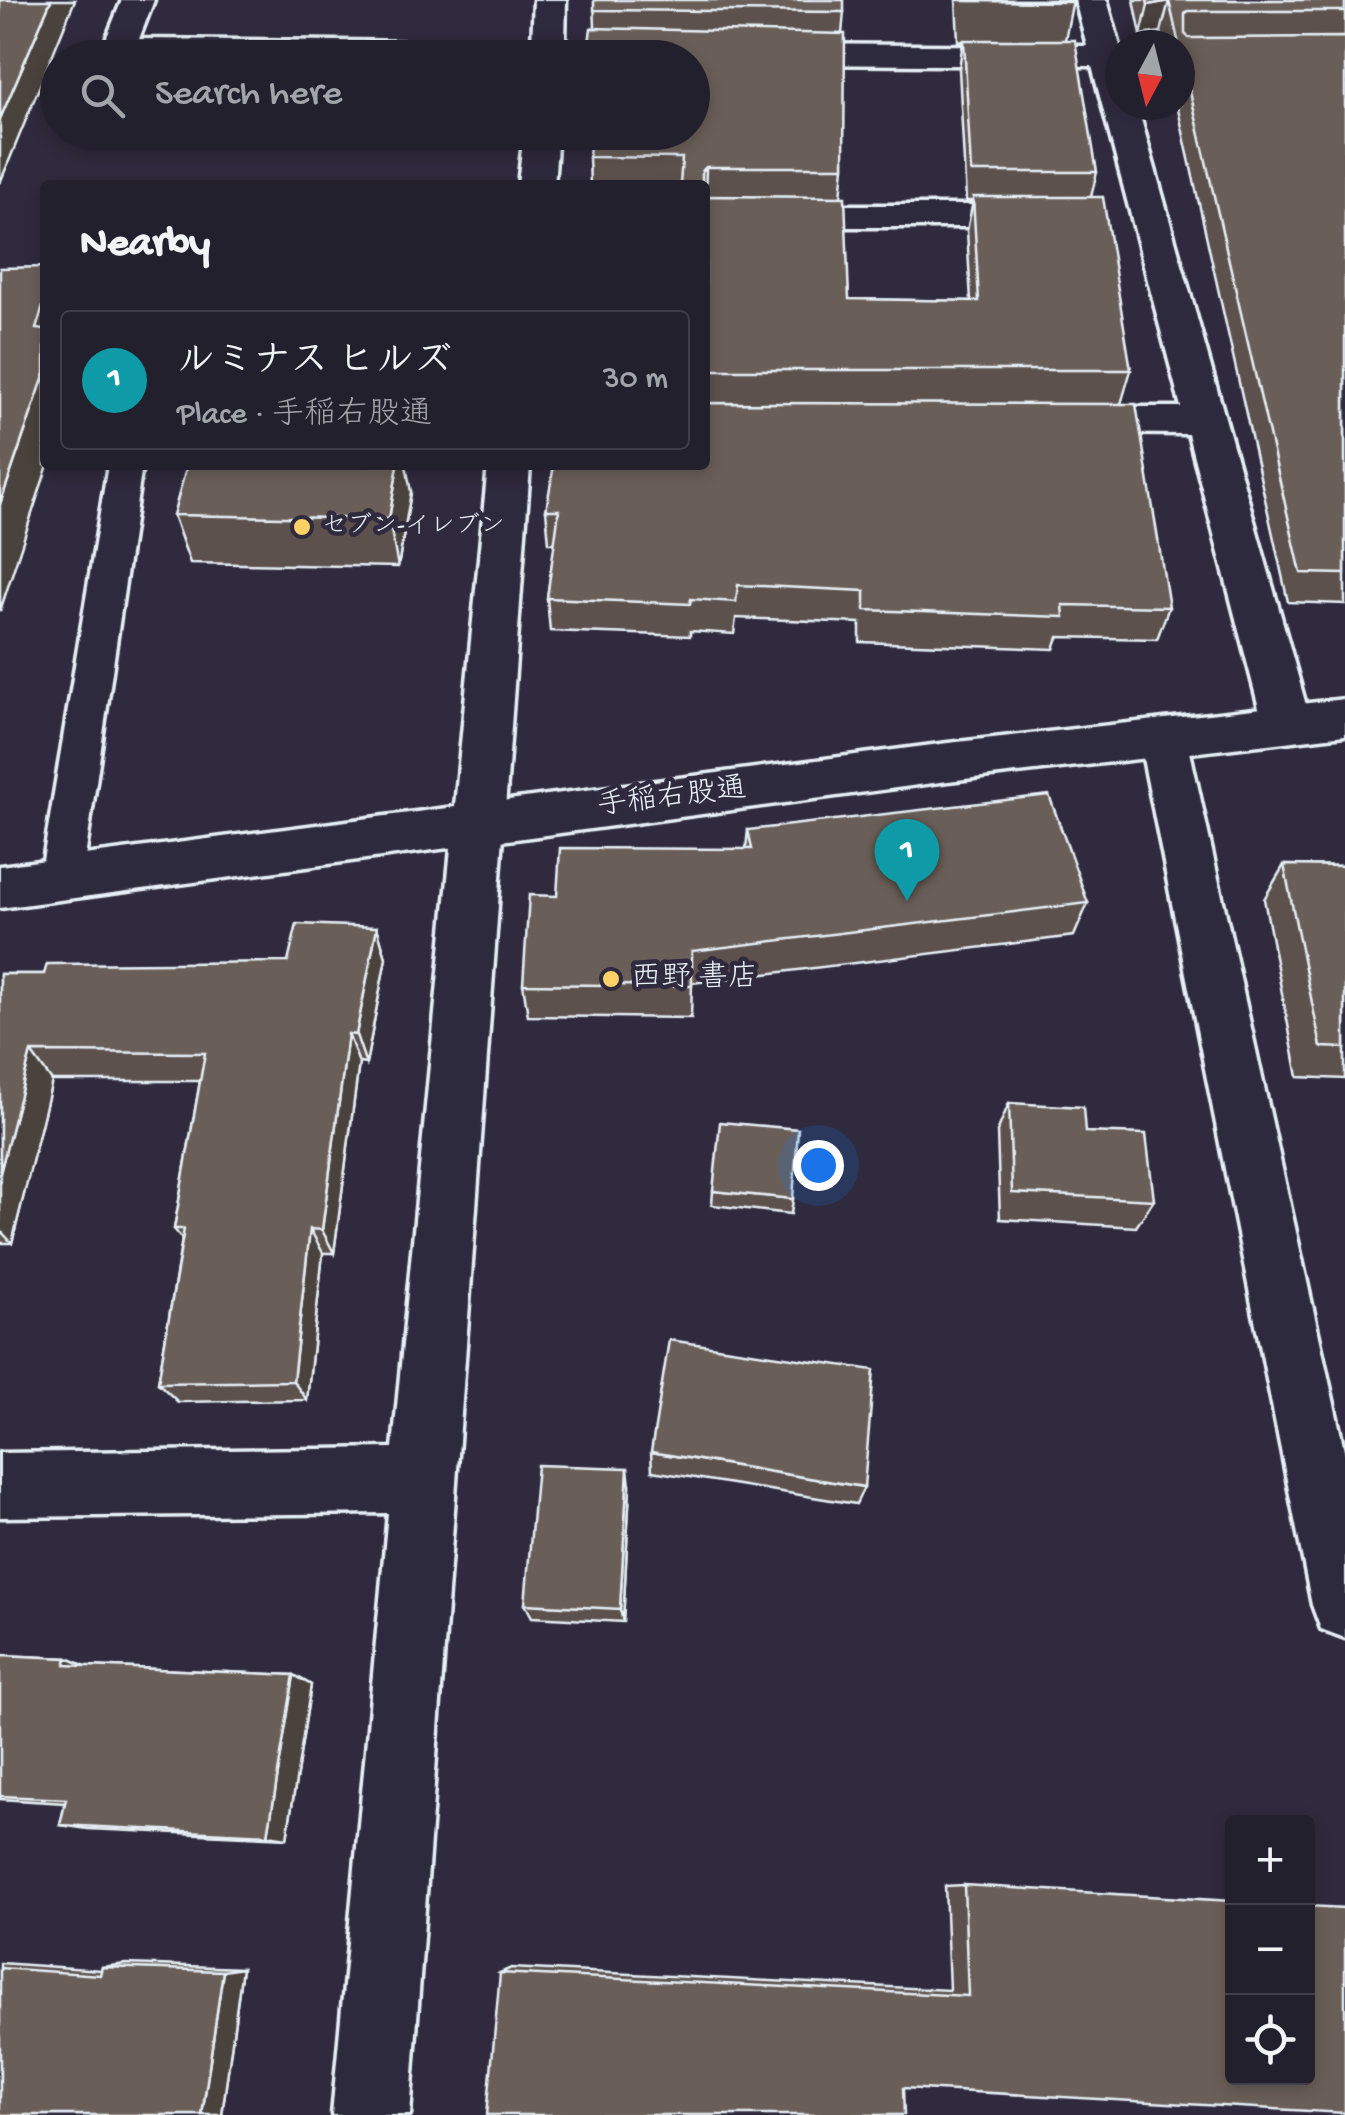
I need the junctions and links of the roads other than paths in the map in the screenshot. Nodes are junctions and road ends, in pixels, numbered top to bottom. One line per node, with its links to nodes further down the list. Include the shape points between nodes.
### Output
1 (138, 0): 5 (street)
2 (550, 0): 6 (street)
3 (1090, 0): 4 (street)
4 (1105, 35)
5 (122, 40)
6 (549, 40)
7 (748, 54): 8 (street)
8 (1105, 56)
9 (1115, 120): 13 (street)
10 (539, 150): 11 (street)
11 (536, 180)
12 (710, 216): 13 (street)
13 (1116, 216): 15 (street)
14 (1025, 420): 15 (street)
15 (1205, 421): 19 (street)
16 (124, 470): 22 (lane)
17 (510, 470): 21 (street)
18 (1345, 717): 19 (street, 手稲右股通)
19 (1288, 723): 20 (street, 手稲右股通)
20 (1163, 738): 21 (street, 手稲右股通); 26 (street)
21 (476, 824): 22 (street, 手稲右股通); 24 (street)
22 (60, 878): 23 (street, 手稲右股通)
23 (0, 887)
24 (422, 1480): 25 (street); 27 (street)
25 (0, 1485)
26 (1345, 1605)
27 (371, 2115)

